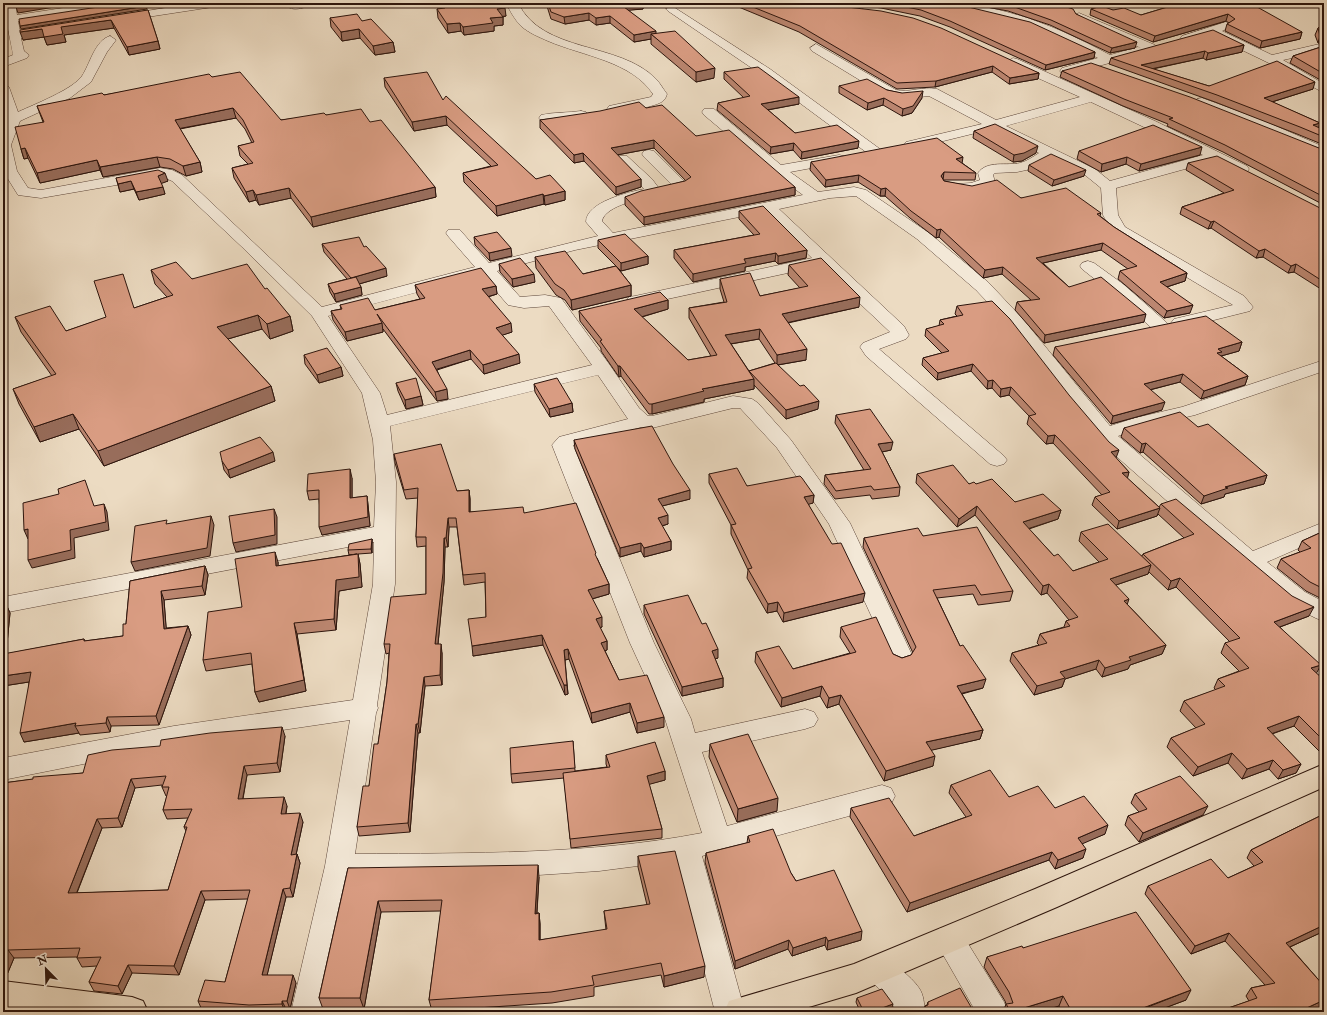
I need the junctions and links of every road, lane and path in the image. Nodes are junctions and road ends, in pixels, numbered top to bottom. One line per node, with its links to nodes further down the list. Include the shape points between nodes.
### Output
1 (9, 3): 13 (street)
2 (119, 3): 10 (street)
3 (220, 3): 14 (street)
4 (290, 3): 5 (street, via 293,6)
5 (308, 3)
6 (512, 3): 35 (street, via 526,24 538,32 631,67 656,86 660,94 656,100 564,118)
7 (947, 3): 26 (street, via 1033,24 1087,48)
8 (840, 7): 9 (street)
9 (871, 7)
10 (88, 9): 13 (street)
11 (672, 9): 38 (street, via 766,72)
12 (1079, 16): 22 (street)
13 (11, 19): 18 (street)
14 (106, 21)
15 (1226, 26): 17 (street)
16 (60, 28): 18 (street)
17 (1213, 31): 22 (street); 24 (street)
18 (14, 35): 25 (street, via 18,53 23,55)
19 (110, 40): 36 (street, via 101,51 87,79 65,95)
20 (1324, 47): 24 (street)
21 (816, 48): 37 (street, via 890,94 900,96 932,92)
22 (1151, 48): 26 (street)
23 (1001, 57): 29 (street)
24 (1271, 59): 28 (street)
25 (3, 63)
26 (1109, 65): 29 (street, via 1090,64)
27 (1320, 71): 28 (street)
28 (1299, 75): 31 (street)
29 (1044, 76): 33 (street)
30 (3, 87): 36 (street)
31 (1324, 89)
32 (1186, 96): 40 (street)
33 (1092, 98): 37 (street); 42 (street)
34 (709, 112): 45 (street)
35 (546, 118)
36 (9, 123): 43 (street, via 4,145)
37 (994, 125): 38 (street); 39 (street)
38 (875, 152): 45 (street)
39 (1049, 152): 47 (street, via 1090,172); 48 (street, via 1034,164 1021,168 994,168 985,173 988,182 979,187)
40 (1324, 152)
41 (649, 154): 49 (street, via 680,185)
42 (1217, 156): 46 (street); 47 (street)
43 (5, 158): 58 (street, via 18,187 30,194 151,173 167,173 184,183)
44 (622, 159): 49 (street)
45 (778, 170): 50 (street)
46 (1252, 174)
47 (1108, 186): 59 (street, via 1108,205 1113,224 1119,230 1238,300 1244,306 1182,323)
48 (955, 189)
49 (653, 191): 53 (street, via 613,202 594,218 594,222)
50 (816, 198): 51 (street); 65 (street, via 854,191 870,198 923,236 982,286 1016,322 1047,349 1076,398)
51 (768, 207): 53 (street); 54 (street)
52 (454, 233): 56 (street)
53 (609, 239): 56 (street, via 580,244)
54 (824, 260): 57 (street); 66 (street, via 898,330 900,335 869,347 872,352)
55 (1088, 266): 59 (street)
56 (486, 269): 58 (street); 62 (street, via 514,301 525,303 549,299 574,316)
57 (619, 304)
58 (318, 313): 64 (street, via 371,393)
59 (1160, 326): 60 (street)
60 (1138, 331)
61 (1324, 365): 65 (street, via 1188,411)
62 (603, 368): 63 (street, via 632,412); 64 (street)
63 (642, 421): 72 (street, via 652,422 733,402 745,403 751,407 784,444 839,523); 75 (street, via 562,445 642,643 678,719)
64 (380, 423): 68 (street, via 386,482)
65 (1106, 434): 69 (street, via 1142,469)
66 (997, 460)
67 (1324, 529): 69 (street)
68 (385, 533): 70 (street); 73 (street, via 384,584)
69 (1251, 560): 71 (street, via 1297,598)
70 (3, 605)
71 (1324, 613)
72 (901, 657)
73 (366, 708): 76 (street, via 174,736); 81 (street)
74 (806, 718): 75 (street)
75 (687, 745): 79 (street)
76 (3, 769)
77 (1324, 775): 82 (highway)
78 (882, 796): 79 (street)
79 (718, 840): 80 (street)
80 (686, 847): 81 (street, via 663,852 532,864); 87 (street)
81 (339, 866): 86 (street)
82 (949, 939): 83 (highway); 90 (street)
83 (878, 969): 88 (highway, via 856,978); 89 (street, via 908,997)
84 (3, 996): 85 (highway)
85 (132, 1012)
86 (306, 1012)
87 (730, 1012)
88 (740, 1012)
89 (910, 1012)
90 (993, 1012)

